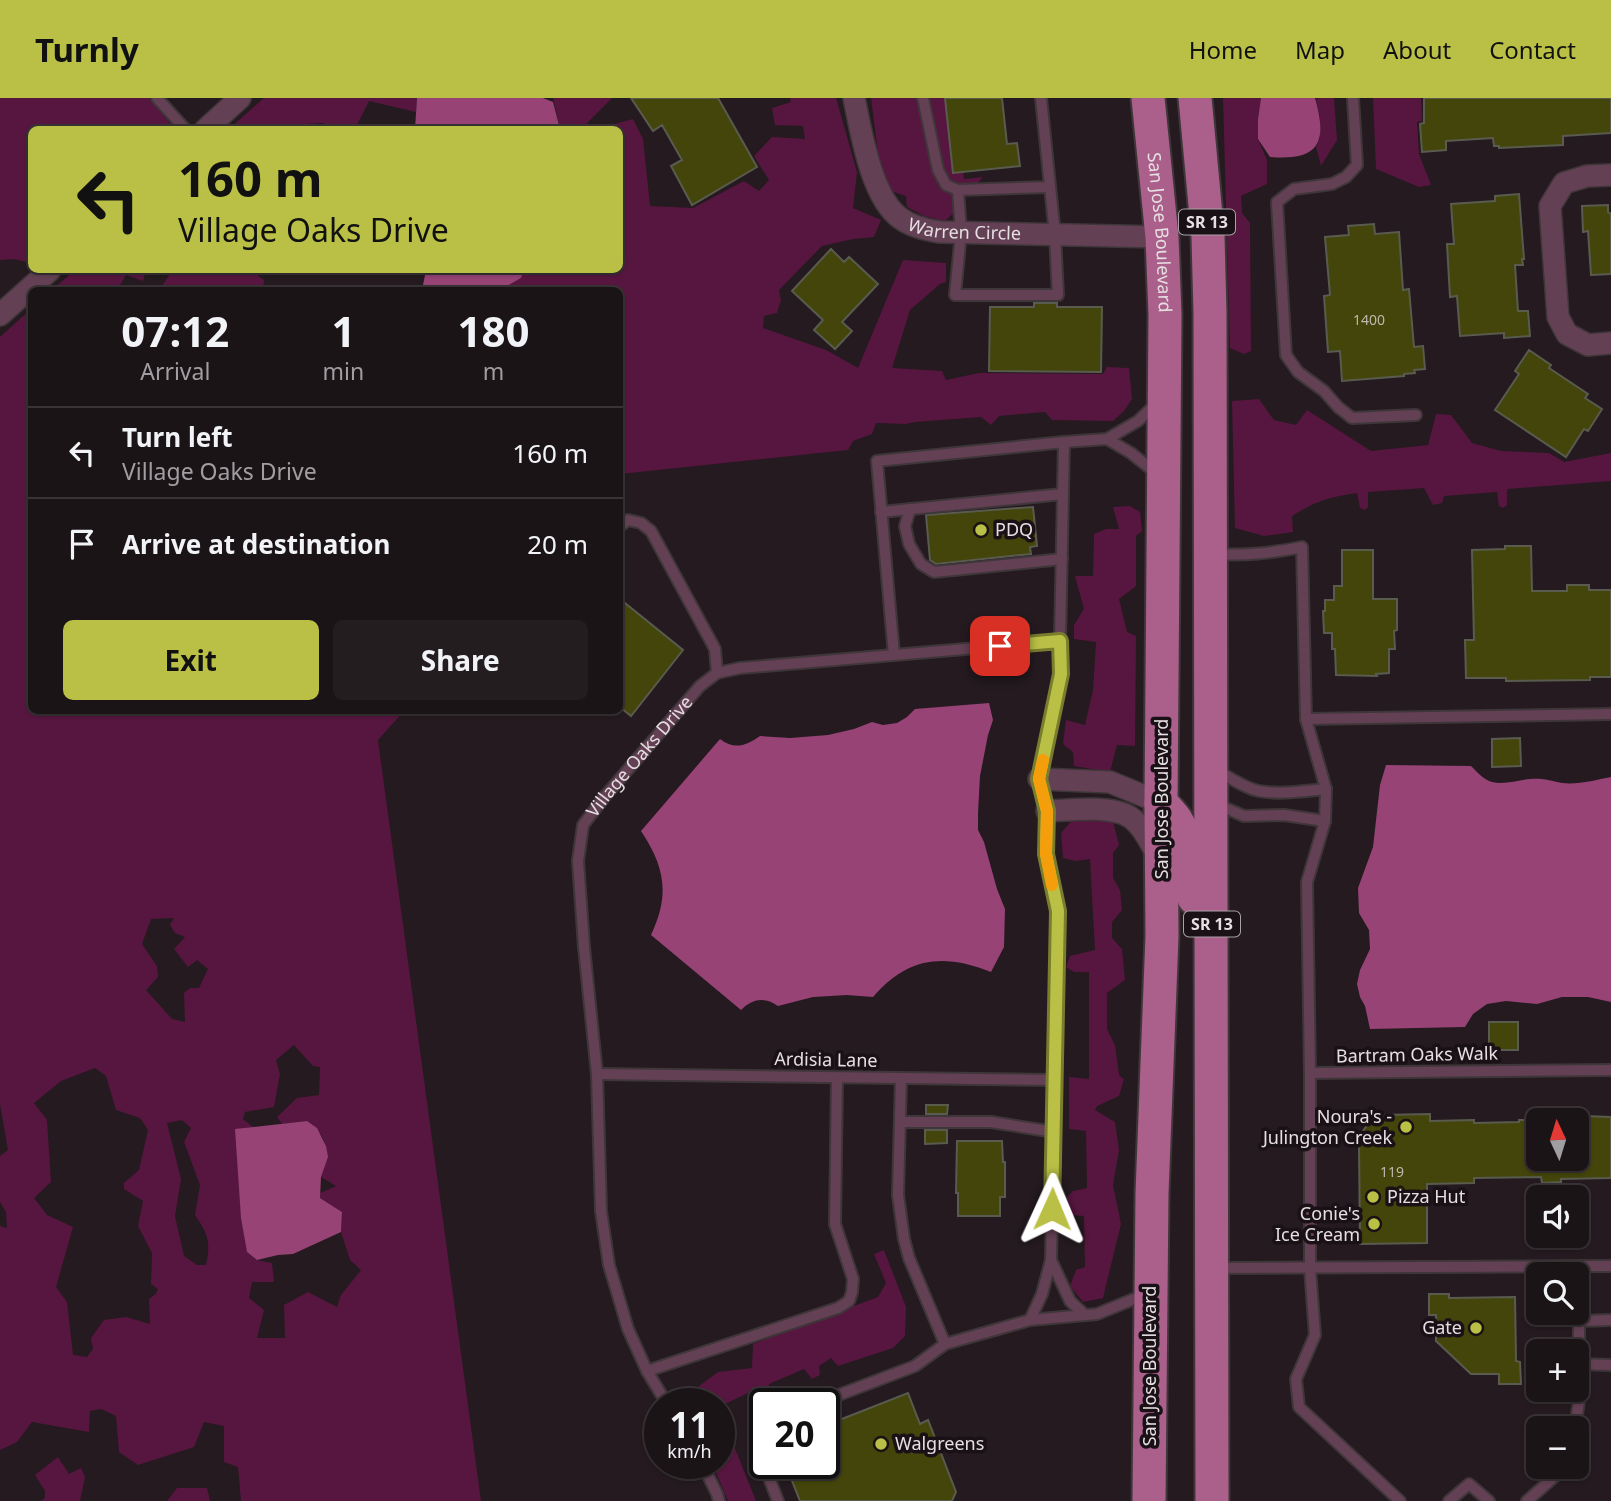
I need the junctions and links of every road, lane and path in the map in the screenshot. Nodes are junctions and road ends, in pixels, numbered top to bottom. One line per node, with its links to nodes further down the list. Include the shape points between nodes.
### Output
1 (157, 98): 9 (lane)
2 (240, 98): 10 (street)
3 (854, 98): 14 (street, Warren Circle, via 869,162 888,206 920,229)
4 (923, 98): 13 (lane, via 938,170 946,185)
5 (1041, 98): 12 (lane)
6 (1149, 98): 16 (main road, San Jose Boulevard / SR 13)
7 (1195, 98): 22 (main road, SR 13, via 1208,237)
8 (1353, 98): 24 (lane, via 1357,164 1332,184 1294,189 1277,202 1286,355 1298,372 1352,418)
9 (182, 126)
10 (209, 126)
11 (1611, 174): 21 (street, via 1564,183 1550,206 1558,317 1567,334 1588,345)
12 (1050, 187): 13 (lane); 15 (lane)
13 (958, 190): 14 (lane)
14 (961, 233): 15 (street, Warren Circle); 15 (lane, via 955,295 1058,295)
15 (1055, 235): 16 (street, Warren Circle)
16 (1162, 237): 22 (main road, via 1179,240 1190,250 1195,328); 23 (main road, San Jose Boulevard / SR 13)
17 (47, 273): 18 (street)
18 (31, 287)
19 (28, 290): 20 (street)
20 (0, 315)
21 (1611, 343)
22 (1210, 347): 32 (main road, SR 13)
23 (1164, 397): 25 (lane, via 1138,421); 27 (main road, San Jose Boulevard / SR 13)
24 (1416, 415)
25 (1107, 439): 26 (lane); 27 (lane)
26 (1064, 442): 28 (lane); 30 (lane, via 877,461)
27 (1165, 480): 34 (main road, San Jose Boulevard / SR 13)
28 (1063, 494): 29 (lane); 33 (lane)
29 (910, 509): 30 (lane); 33 (lane, via 905,526 909,544 921,564 934,572)
30 (881, 512): 36 (lane)
31 (623, 524): 37 (lane, via 628,520 641,523 651,531 716,649)
32 (1210, 553): 39 (lane, Bartram Oaks Walk, via 1264,554 1302,547); 40 (main road, SR 13)
33 (1062, 559): 35 (lane)
34 (1163, 615): 43 (main road, via 1182,690 1184,741 1200,791); 44 (main road, San Jose Boulevard / SR 13)
35 (1060, 641): 36 (lane); 41 (lane, via 1061,674)
36 (894, 655): 37 (lane)
37 (717, 673): 51 (lane, Village Oaks Drive, via 699,686 583,825 578,861)
38 (1611, 714): 39 (lane)
39 (1306, 719): 42 (lane, Bartram Oaks Walk)
40 (1210, 766): 42 (lane, via 1258,791); 43 (main road, SR 13)
41 (1039, 779): 44 (street, via 1110,782); 45 (lane)
42 (1326, 789): 46 (lane, Bartram Oaks Walk)
43 (1210, 801): 46 (lane, via 1244,816); 48 (main road, SR 13)
44 (1161, 803): 47 (main road, San Jose Boulevard / SR 13); 48 (main road, via 1183,835 1193,894)
45 (1047, 811): 47 (street, via 1109,810 1130,817); 54 (lane, via 1046,854 1058,911)
46 (1325, 821): 50 (lane, Bartram Oaks Walk, via 1307,882)
47 (1161, 860): 57 (main road, San Jose Boulevard / SR 13)
48 (1213, 964): 62 (main road, SR 13)
49 (1611, 1070): 50 (lane, Bartram Oaks Walk)
50 (1310, 1073): 63 (lane)
51 (597, 1074): 52 (lane, Ardisia Lane); 72 (lane, Village Oaks Drive, via 601,1212 609,1265 628,1329)
52 (837, 1078): 53 (lane, Ardisia Lane); 72 (lane, via 835,1224 853,1279 849,1301)
53 (901, 1078): 54 (lane, Ardisia Lane); 55 (lane)
54 (1055, 1080): 56 (lane)
55 (900, 1122): 56 (lane, via 991,1122); 69 (lane, via 898,1195 904,1239)
56 (1054, 1132): 58 (lane)
57 (1152, 1194): 64 (main road, via 1136,1209); 81 (main road, San Jose Boulevard / SR 13)
58 (1051, 1261): 65 (lane, via 1070,1301); 66 (lane)
59 (1589, 1266): 60 (lane)
60 (1611, 1266)
61 (1526, 1267): 63 (lane)
62 (1212, 1268): 63 (lane); 82 (main road, SR 13)
63 (1310, 1269): 83 (lane, via 1315,1335 1296,1379 1299,1407)
64 (1134, 1299): 65 (lane); 80 (main road)
65 (1085, 1315): 66 (lane)
66 (1030, 1320): 69 (lane)
67 (1611, 1320): 68 (lane)
68 (1589, 1321)
69 (945, 1344): 74 (lane, via 915,1366)
70 (1589, 1364): 71 (lane)
71 (1611, 1365)
72 (647, 1371): 73 (lane, Village Oaks Drive)
73 (657, 1388)
74 (840, 1394)
75 (709, 1479): 78 (lane)
76 (769, 1479): 79 (lane)
77 (1552, 1479): 86 (lane)
78 (719, 1501)
79 (778, 1501)
80 (1132, 1501)
81 (1149, 1501)
82 (1212, 1501)
83 (1400, 1501)
84 (1449, 1501): 85 (lane, via 1469,1484)
85 (1489, 1501)
86 (1527, 1501)

